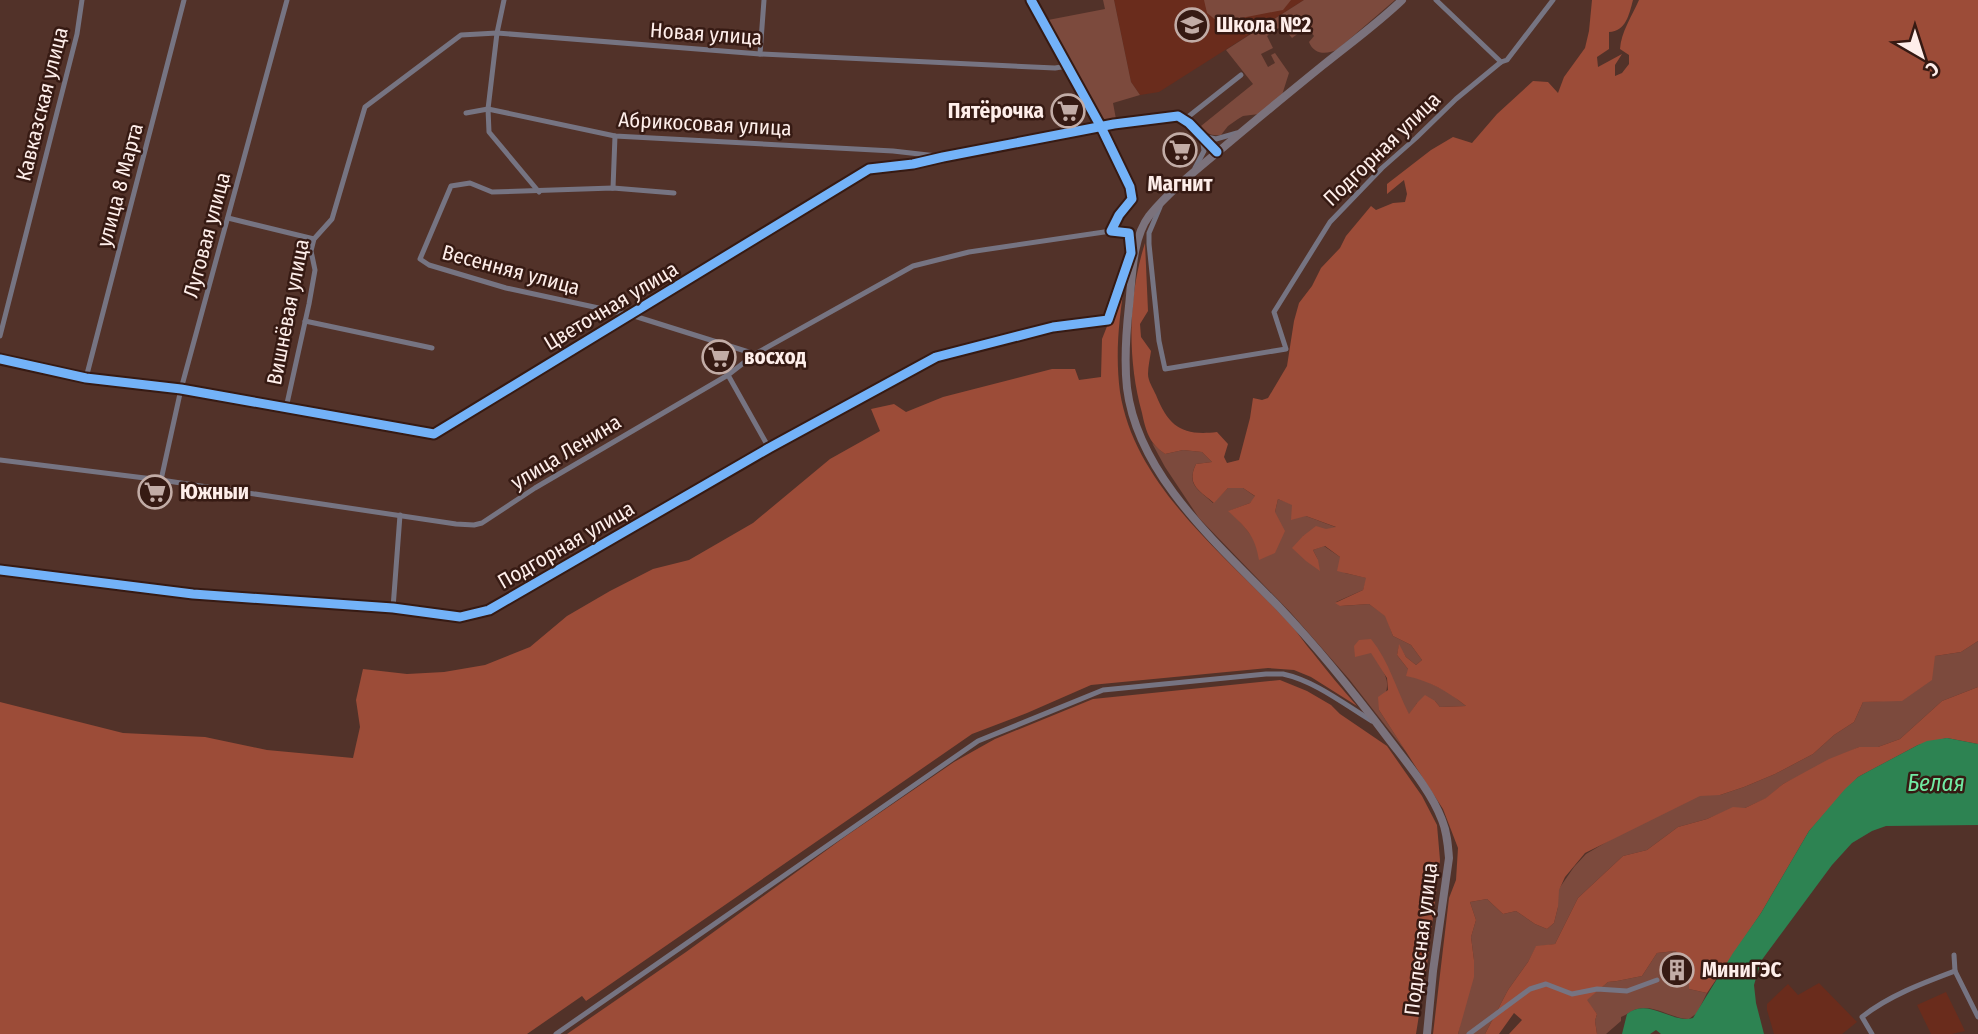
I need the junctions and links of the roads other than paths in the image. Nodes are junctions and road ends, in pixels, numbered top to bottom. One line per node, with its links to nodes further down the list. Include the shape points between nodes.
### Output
1 (82, 0): 35 (street, Кавказская улица)
2 (184, 0): 40 (street, улица 8 Марта)
3 (287, 0): 30 (street, Луговая улица)
4 (504, 0): 10 (street)
5 (764, 0): 11 (street)
6 (1031, 0): 13 (street)
7 (1402, 0): 20 (main road, Подлесная улица)
8 (1436, 0): 12 (street)
9 (1553, 0): 12 (street, Подгорная улица)
10 (497, 33): 11 (street, Новая улица); 15 (street, Новая улица, via 461,35); 16 (street)
11 (760, 54): 13 (street, Новая улица)
12 (1501, 62): 29 (street, Подгорная улица, via 1382,168 1330,222 1274,312 1286,349 1166,369 1149,244)
13 (1068, 66): 19 (street)
14 (1241, 75): 18 (street)
15 (365, 107): 32 (street, Вишнёвая улица, via 332,219)
16 (488, 109): 17 (street, Абрикосовая улица); 21 (street, Абрикосовая улица); 27 (street, via 489,132)
17 (466, 113)
18 (1184, 120): 19 (street, Цветочная улица, via 1178,116); 22 (street)
19 (1101, 127): 24 (street, Цветочная улица); 31 (street, via 1132,199)
20 (1243, 131): 22 (street, via 1224,138); 23 (main road, Подлесная улица)
21 (615, 136): 24 (street, Абрикосовая улица); 26 (street)
22 (1202, 136): 23 (street); 25 (street, via 1204,151)
23 (1217, 152): 25 (main road, Подлесная улица)
24 (943, 157): 33 (street, Цветочная улица, via 869,169)
25 (1189, 177): 29 (main road, Подлесная улица)
26 (613, 188): 27 (street); 28 (street)
27 (539, 192): 33 (street, Весенняя улица, via 492,192 470,183 451,186 421,259 506,288)
28 (674, 192)
29 (1161, 204): 49 (main road, Подлесная улица, via 1142,228 1127,321 1127,390 1140,433 1185,509 1297,626)
30 (228, 218): 32 (street); 41 (street, Луговая улица)
31 (1111, 231): 37 (street, улица Ленина, via 969,252 913,266); 43 (street, Подгорная улица, via 1129,233 1131,253 1108,320 1053,327 936,356)
32 (314, 239): 34 (street, Вишнёвая улица, via 315,270)
33 (631, 316): 37 (street, Весенняя улица); 42 (street, Цветочная улица, via 434,434)
34 (306, 321): 36 (street); 42 (street, Вишнёвая улица)
35 (0, 337)
36 (432, 348)
37 (755, 354): 39 (street, улица Ленина)
38 (0, 359): 40 (street, Цветочная улица)
39 (728, 375): 43 (street); 46 (street, улица Ленина, via 482,523 456,524)
40 (86, 378): 41 (street, Цветочная улица)
41 (181, 389): 42 (street, Цветочная улица); 45 (street, Луговая улица)
42 (286, 408)
43 (769, 448): 48 (street, Подгорная улица, via 488,610 460,617)
44 (0, 460): 45 (street, улица Ленина)
45 (161, 480): 46 (street, улица Ленина)
46 (400, 515): 48 (street)
47 (0, 570): 48 (street, Подгорная улица, via 193,594)
48 (393, 608)
49 (1378, 724): 55 (street, via 1316,687 1283,674 1114,688 1084,696 978,741); 56 (main road, Подлесная улица, via 1434,804 1447,839 1449,858)
50 (1954, 955): 51 (street)
51 (1955, 971): 53 (street); 58 (street, via 1873,1008 1862,1017)
52 (1657, 980): 57 (street, via 1627,991 1597,989 1572,994 1546,984 1530,989)
53 (1976, 1009): 54 (street)
54 (1978, 1017)
55 (556, 1034)
56 (1427, 1034)
57 (1469, 1034)
58 (1871, 1034)

